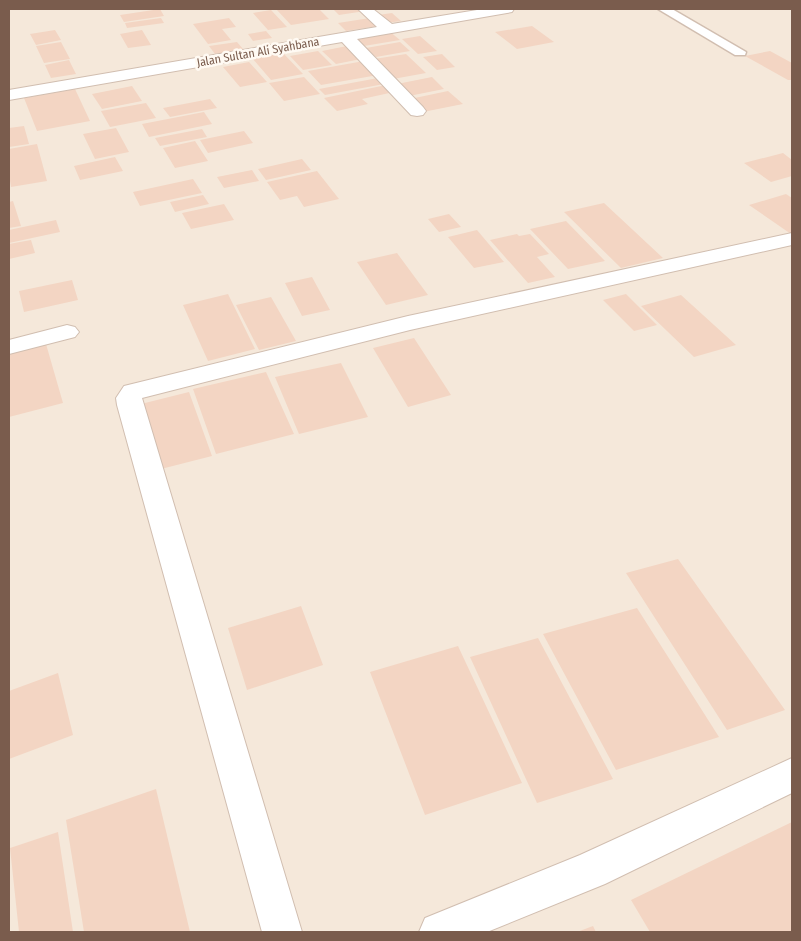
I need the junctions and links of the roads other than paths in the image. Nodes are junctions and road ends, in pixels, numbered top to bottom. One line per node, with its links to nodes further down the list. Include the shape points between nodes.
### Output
1 (365, 9): 4 (street)
2 (507, 9): 4 (street, Jalan Sultan Ali Syahbana)
3 (664, 9): 6 (lane)
4 (388, 29): 5 (street, Jalan Sultan Ali Syahbana)
5 (345, 36): 7 (street, Jalan Sultan Ali Syahbana); 8 (street)
6 (740, 52)
7 (9, 95)
8 (417, 111)
9 (792, 239): 13 (street, via 408,324 133,392 130,404)
10 (67, 332): 11 (street)
11 (9, 347)
12 (792, 775): 14 (street, via 591,870)
13 (282, 932)
14 (439, 932)

